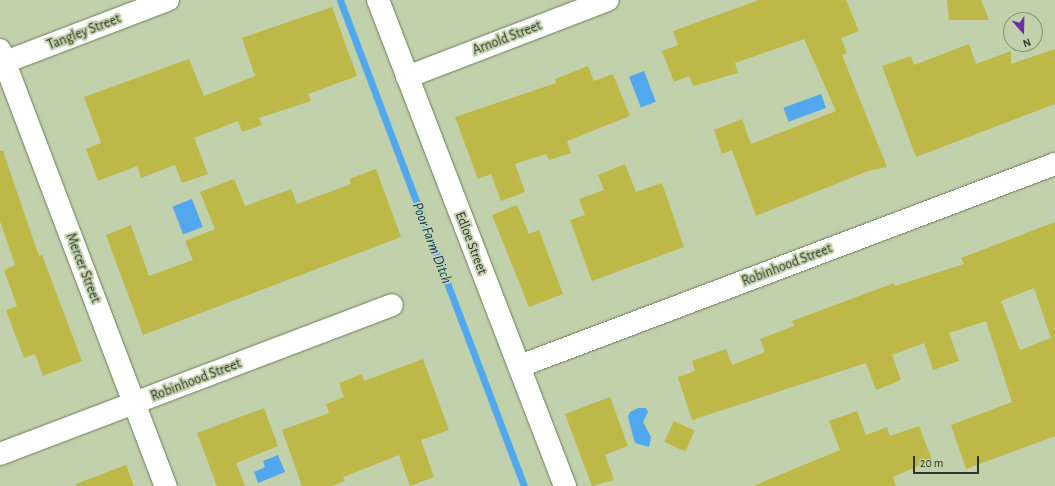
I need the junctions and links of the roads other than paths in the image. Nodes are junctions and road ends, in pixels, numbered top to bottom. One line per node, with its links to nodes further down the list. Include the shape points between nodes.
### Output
1 (168, 0): 4 (street, Tangley Street)
2 (378, 0): 5 (street, Edloe Street)
3 (608, 0): 5 (street, Arnold Street)
4 (2, 59): 9 (street, Mercer Street)
5 (407, 77): 8 (street, Edloe Street)
6 (1055, 164): 8 (street, Robinhood Street)
7 (392, 305): 9 (street, Robinhood Street)
8 (520, 366): 12 (street, Edloe Street)
9 (135, 403): 10 (street, Robinhood Street); 11 (street, Mercer Street)
10 (0, 454)
11 (166, 486)
12 (565, 486)

